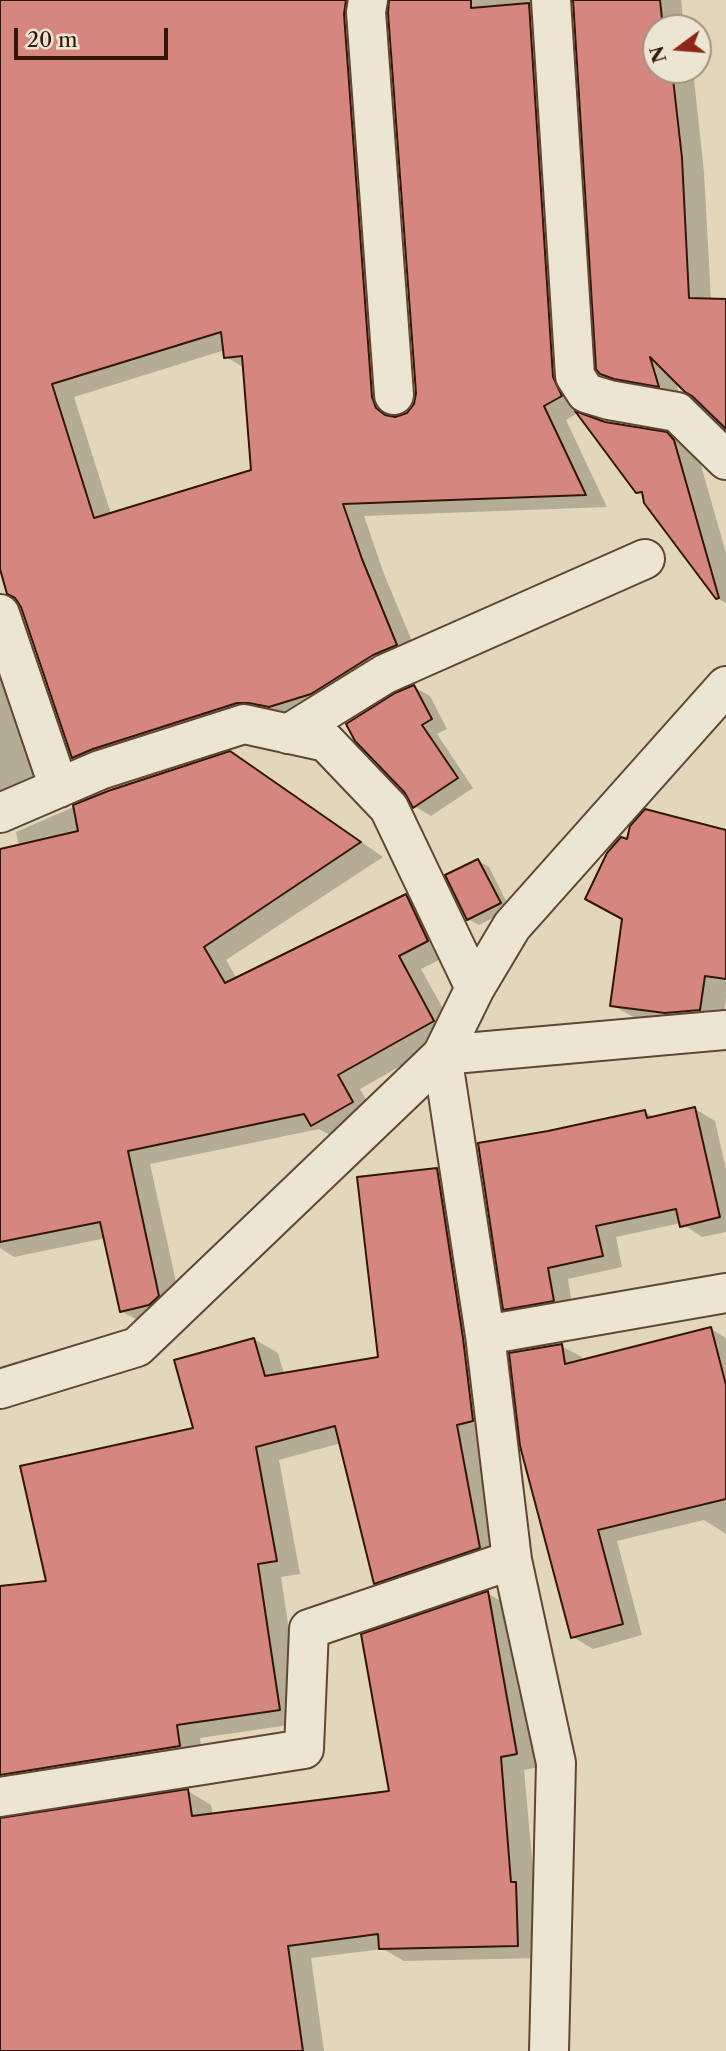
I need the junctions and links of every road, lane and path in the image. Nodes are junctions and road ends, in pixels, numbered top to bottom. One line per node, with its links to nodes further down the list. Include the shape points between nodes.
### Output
1 (368, 0): 3 (street)
2 (551, 0): 4 (street, via 575,376 586,393 677,412)
3 (394, 395)
4 (726, 460)
5 (645, 559): 8 (street, via 385,674)
6 (0, 614): 9 (street)
7 (726, 686): 11 (street, via 512,926)
8 (288, 734): 9 (street, via 244,724 100,770); 11 (street, via 326,742 388,808)
9 (59, 788): 10 (street)
10 (0, 813)
11 (475, 988): 13 (street)
12 (726, 1030): 13 (street)
13 (442, 1055): 15 (street); 16 (street, via 137,1347)
14 (726, 1293): 15 (street)
15 (485, 1335): 17 (street)
16 (0, 1389)
17 (512, 1560): 18 (street, via 309,1629 304,1749); 19 (street, via 556,1763)
18 (0, 1797)
19 (549, 2051)

